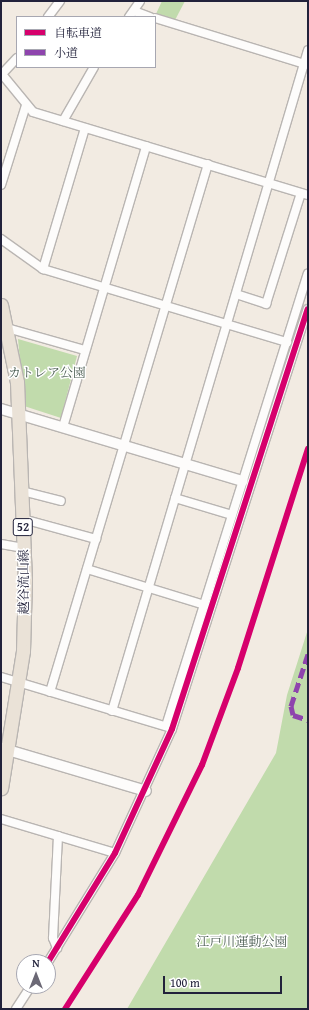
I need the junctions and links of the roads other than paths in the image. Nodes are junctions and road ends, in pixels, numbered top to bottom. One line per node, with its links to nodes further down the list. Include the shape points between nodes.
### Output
1 (60, 1): 4 (street)
2 (140, 1): 3 (street)
3 (131, 14): 5 (street)
4 (49, 16)
5 (144, 16)
6 (156, 18): 9 (street)
7 (308, 50): 9 (street)
8 (16, 59): 11 (street)
9 (306, 64): 17 (street)
10 (93, 68): 13 (street)
11 (1, 74): 12 (street)
12 (26, 105): 13 (street, via 33,112); 18 (street)
13 (63, 121): 14 (street)
14 (85, 128): 15 (street); 21 (street)
15 (146, 146): 16 (street); 23 (street)
16 (208, 164): 17 (street); 26 (street)
17 (269, 183): 19 (street); 24 (street)
18 (1, 185)
19 (304, 194): 24 (street, via 266,304)
20 (1, 238): 21 (street)
21 (43, 269): 23 (street)
22 (308, 274): 30 (street)
23 (105, 287): 26 (street); 31 (street)
24 (236, 294): 28 (street)
25 (1, 305): 29 (main road, 越谷流山線 / 52)
26 (165, 305): 28 (street); 35 (street)
27 (308, 309): 53 (street)
28 (227, 324): 30 (street); 36 (street)
29 (7, 328): 31 (street); 33 (main road, 越谷流山線 / 52, via 15,366)
30 (286, 342): 37 (street)
31 (85, 350): 34 (street)
32 (1, 409): 33 (street)
33 (18, 414): 34 (street); 38 (main road, 越谷流山線 / 52)
34 (63, 427): 35 (street)
35 (124, 445): 36 (street); 43 (street)
36 (185, 464): 37 (street); 39 (street)
37 (243, 481): 41 (street)
38 (22, 491): 40 (street); 42 (main road, 越谷流山線 / 52)
39 (175, 498): 41 (street); 47 (street)
40 (61, 501)
41 (232, 515): 48 (street)
42 (23, 519): 43 (street); 45 (main road, 越谷流山線 / 52)
43 (96, 539): 46 (street)
44 (1, 544): 45 (street)
45 (24, 548): 50 (main road, 越谷流山線 / 52, via 25,617)
46 (87, 569): 47 (street); 51 (street)
47 (148, 588): 48 (street); 52 (street)
48 (204, 605): 53 (street)
49 (1, 677): 50 (street)
50 (19, 683): 51 (street); 54 (main road, 越谷流山線 / 52)
51 (50, 692): 52 (street)
52 (112, 710): 53 (street)
53 (169, 728): 56 (street)
54 (4, 749): 55 (main road, 越谷流山線 / 52); 56 (street)
55 (1, 788)
56 (146, 791): 59 (street)
57 (1, 819): 58 (street)
58 (58, 836): 59 (street); 60 (street, via 53,938)
59 (115, 853): 60 (street)
60 (57, 948): 61 (street)
61 (53, 954)
62 (26, 994): 63 (street)
63 (16, 1009)

